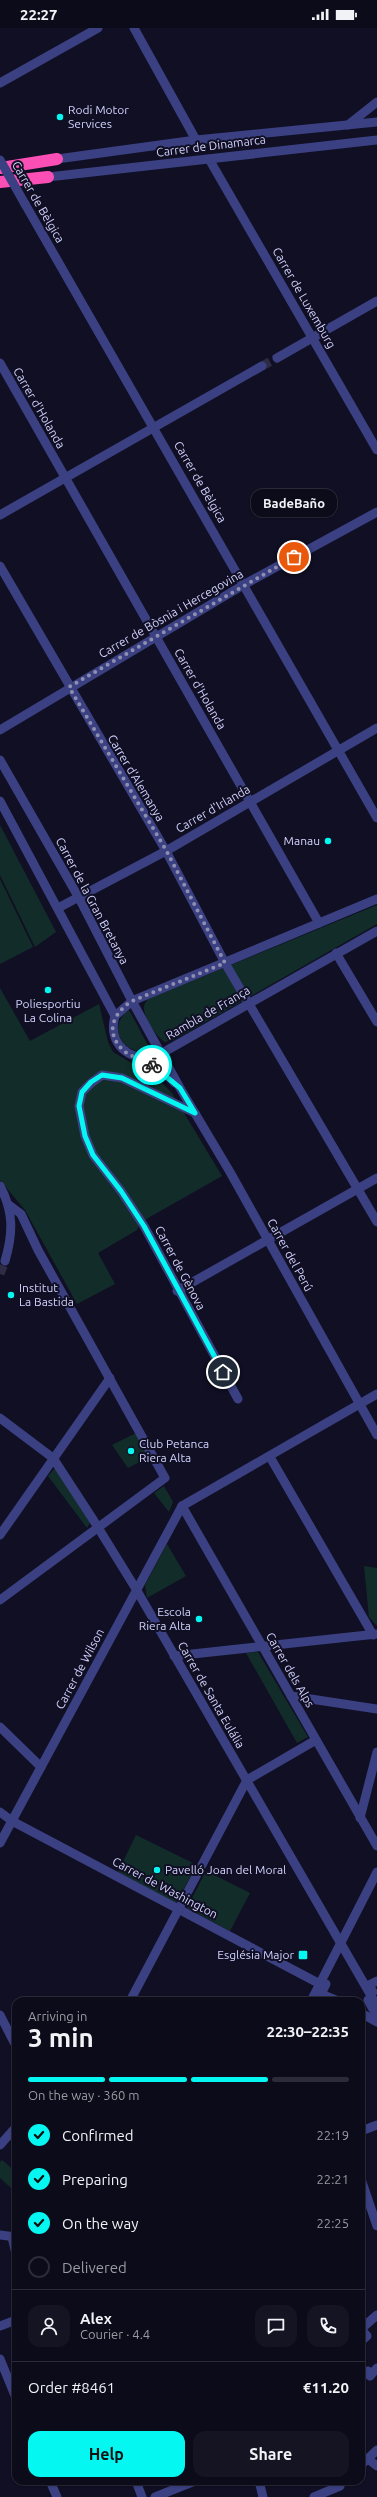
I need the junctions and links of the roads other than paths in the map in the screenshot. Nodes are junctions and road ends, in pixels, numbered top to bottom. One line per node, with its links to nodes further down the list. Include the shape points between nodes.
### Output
1 (98, 28): 3 (street)
2 (134, 28): 7 (street)
3 (0, 83)
4 (377, 102): 6 (street)
5 (377, 122): 6 (street, Carrer de Dinamarca)
6 (346, 126): 7 (street, Carrer de Dinamarca)
7 (196, 140): 9 (street, Carrer de Dinamarca)
8 (377, 140): 10 (street, Carrer de Dinamarca)
9 (57, 159): 11 (highway); 12 (highway)
10 (209, 159): 14 (street, Carrer de Dinamarca); 17 (street, Carrer de Luxemburg)
11 (0, 160): 21 (street, Carrer de Bèlgica, bridge)
12 (0, 168)
13 (0, 175): 14 (highway)
14 (48, 177): 15 (highway)
15 (0, 182)
16 (377, 301): 17 (street)
17 (313, 337): 18 (street); 22 (street, Carrer de Luxemburg)
18 (277, 358)
19 (0, 363): 23 (street, Carrer d'Holanda)
20 (262, 366): 21 (street)
21 (154, 427): 23 (street); 27 (street, Carrer de Bèlgica)
22 (377, 450)
23 (65, 477): 25 (street); 28 (street, Carrer d'Holanda)
24 (377, 512): 27 (street, Carrer de Bòsnia i Hercegovina)
25 (0, 515)
26 (0, 566): 29 (street, Carrer d'Alemanya)
27 (244, 584): 28 (street, Carrer de Bòsnia i Hercegovina); 32 (street, Carrer de Bèlgica)
28 (156, 638): 29 (street, Carrer de Bòsnia i Hercegovina); 35 (street, Carrer d'Holanda)
29 (69, 687): 31 (street, Carrer de Bòsnia i Hercegovina); 37 (street, Carrer d'Alemanya)
30 (377, 728): 32 (street, Carrer d'Irlanda)
31 (0, 730)
32 (339, 750): 35 (street, Carrer d'Irlanda); 36 (street, Carrer de Bèlgica)
33 (0, 760): 38 (street, Carrer de la Gran Bretanya)
34 (0, 801): 40 (street)
35 (251, 801): 37 (street, Carrer d'Irlanda); 41 (street, Carrer d'Holanda)
36 (377, 818)
37 (166, 850): 38 (street, Carrer d'Irlanda); 44 (street, Carrer d'Alemanya)
38 (79, 898): 40 (street, Carrer d'Irlanda); 45 (street, Carrer de la Gran Bretanya)
39 (377, 900): 41 (street)
40 (58, 908): 47 (street)
41 (319, 923): 44 (street)
42 (377, 931): 43 (street, Rambla de França)
43 (336, 953): 46 (street, Rambla de França); 48 (street)
44 (225, 963): 45 (street); 46 (street, Carrer d'Alemanya)
45 (132, 1001): 47 (street); 49 (street, Carrer de la Gran Bretanya)
46 (249, 1003): 49 (street, Rambla de França); 55 (street, Carrer d'Alemanya)
47 (115, 1016): 50 (street, via 113,1029 116,1040 123,1050)
48 (377, 1022)
49 (162, 1053): 50 (street, Rambla de França, via 151,1057); 51 (street, Carrer del Perú)
50 (136, 1057): 51 (street, Carrer del Perú, via 165,1074)
51 (180, 1088): 52 (street, Carrer del Perú)
52 (195, 1113): 58 (street, Carrer del Perú); 60 (street, Carrer de Gènova, via 122,1078 102,1075 82,1092 79,1106 85,1136 93,1155 144,1226)
53 (377, 1178): 55 (street)
54 (0, 1186): 56 (street)
55 (358, 1188): 57 (street, Carrer d'Alemanya); 58 (street)
56 (9, 1205): 59 (street, via 12,1226); 61 (street, via 21,1214 42,1257)
57 (377, 1222)
58 (267, 1239): 60 (street); 64 (street, Carrer del Perú)
59 (5, 1261)
60 (177, 1291): 63 (street, Carrer de Gènova)
61 (110, 1378): 68 (street); 70 (street, via 165,1478)
62 (377, 1394): 64 (street)
63 (238, 1399)
64 (360, 1404): 66 (street, Carrer del Perú); 67 (street)
65 (0, 1418): 68 (street, Carrer de Santa Eulália)
66 (377, 1435)
67 (270, 1457): 69 (street); 74 (street)
68 (53, 1458): 70 (street, Carrer de Santa Eulália); 71 (street)
69 (182, 1506): 72 (street, Carrer de Wilson); 75 (street, Carrer dels Alps)
70 (98, 1528): 72 (street, Carrer de Santa Eulália); 73 (street)
71 (0, 1535)
72 (136, 1589): 76 (street, Carrer de Santa Eulália); 82 (street, Carrer de Wilson)
73 (0, 1600)
74 (375, 1634): 75 (street)
75 (263, 1646): 76 (street); 77 (street, Carrer dels Alps)
76 (174, 1656): 83 (street, Carrer de Santa Eulália)
77 (291, 1696): 78 (street); 80 (street, Carrer dels Alps)
78 (377, 1709)
79 (0, 1727): 82 (street)
80 (316, 1740): 83 (street); 85 (street, Carrer dels Alps)
81 (377, 1752): 85 (street)
82 (41, 1767): 86 (street, Carrer de Wilson)
83 (247, 1780): 90 (street); 91 (street, Carrer de Santa Eulália)
84 (0, 1812): 86 (street, Carrer de Washington)
85 (360, 1818): 88 (street, Carrer dels Alps)
86 (12, 1821): 87 (street, Carrer de Wilson); 90 (street, Carrer de Washington)
87 (0, 1843)
88 (377, 1846)
89 (377, 1872): 91 (street)
90 (179, 1909): 95 (street, Carrer de Washington); 96 (street)
91 (340, 1942): 94 (street, Carrer de Santa Eulália); 95 (street)
92 (377, 1976): 94 (street)
93 (377, 1981): 99 (street, via 369,1985)
94 (364, 1983): 100 (street, Carrer de Santa Eulália)
95 (320, 1984): 97 (street)
96 (132, 1997)
97 (313, 1997)
98 (328, 1997): 103 (street, via 321,1994 341,1951)
99 (377, 1998)
100 (377, 2006)
101 (0, 2014): 105 (street)
102 (365, 2015): 104 (street)
103 (377, 2017)
104 (377, 2022)
105 (12, 2038)
106 (377, 2125): 107 (street)
107 (365, 2130)
108 (12, 2132): 109 (street)
109 (0, 2145)
110 (365, 2191): 111 (street)
111 (377, 2226)
112 (0, 2235): 113 (street)
113 (12, 2237)
114 (377, 2312): 117 (street)
115 (377, 2315): 119 (street)
116 (12, 2322): 118 (street)
117 (365, 2322)
118 (0, 2326)
119 (365, 2326)
120 (0, 2359): 123 (street)
121 (377, 2368): 122 (street, via 370,2376 368,2371)
122 (365, 2371)
123 (12, 2388)
124 (377, 2450): 125 (street)
125 (365, 2461)
126 (365, 2462): 127 (street)
127 (377, 2466)
128 (52, 2485): 134 (street)
129 (138, 2485): 135 (street)
130 (185, 2485): 136 (street)
131 (261, 2485): 137 (street)
132 (337, 2485): 138 (street)
133 (340, 2485): 139 (street)
134 (57, 2497)
135 (142, 2497)
136 (155, 2497)
137 (263, 2497)
138 (314, 2497)
139 (332, 2497)

